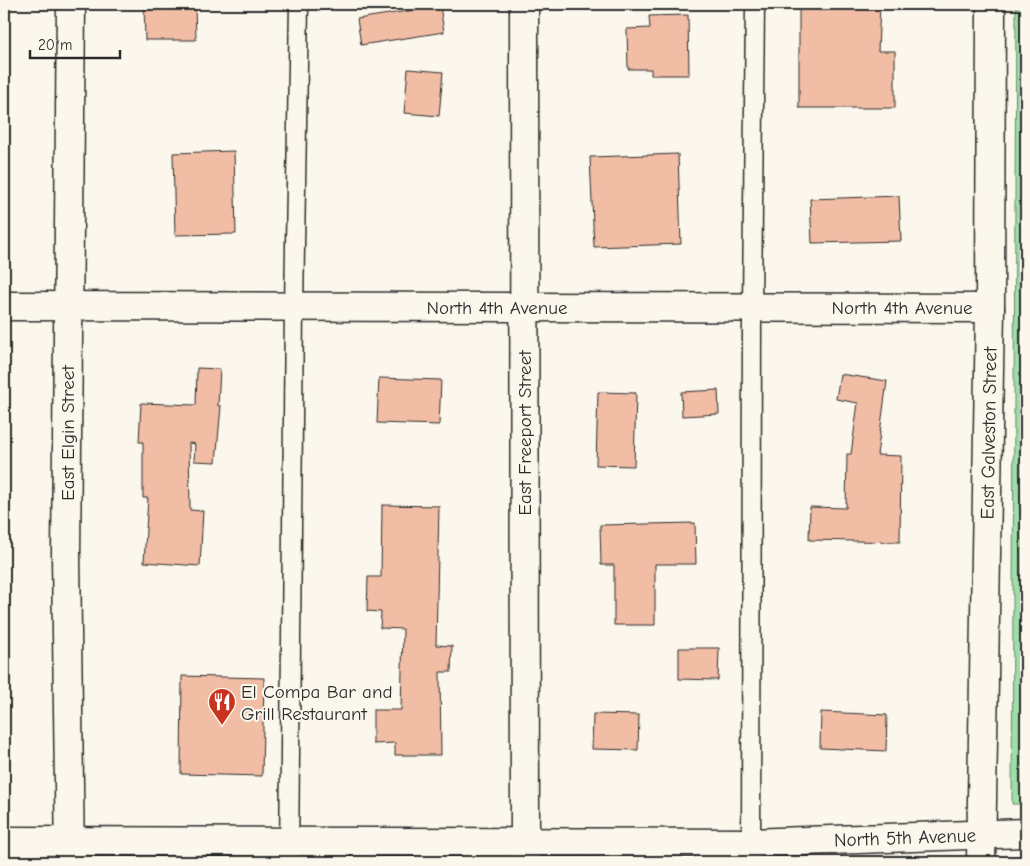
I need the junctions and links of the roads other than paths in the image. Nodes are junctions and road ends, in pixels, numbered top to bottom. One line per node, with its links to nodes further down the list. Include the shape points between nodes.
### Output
1 (71, 4): 7 (street, East Elgin Street)
2 (299, 4): 8 (lane)
3 (524, 4): 9 (street, East Freeport Street)
4 (755, 4): 10 (lane)
5 (991, 4): 11 (street, East Galveston Street)
6 (4, 306): 7 (street, North 4th Avenue)
7 (68, 306): 8 (street, North 4th Avenue); 15 (street, East Elgin Street, via 66,555)
8 (294, 306): 9 (street, North 4th Avenue); 16 (lane)
9 (524, 307): 10 (street, North 4th Avenue); 17 (street, East Freeport Street)
10 (752, 307): 11 (street, North 4th Avenue); 18 (lane)
11 (990, 308): 12 (street, East Galveston Street)
12 (980, 834): 13 (street, North 5th Avenue); 18 (street, North 5th Avenue); 19 (street, East Galveston Street)
13 (1026, 834)
14 (4, 841): 15 (street, North 5th Avenue)
15 (70, 852): 16 (street, North 5th Avenue)
16 (289, 853): 17 (street, North 5th Avenue)
17 (524, 853): 18 (street, North 5th Avenue)
18 (751, 853)
19 (981, 862)

